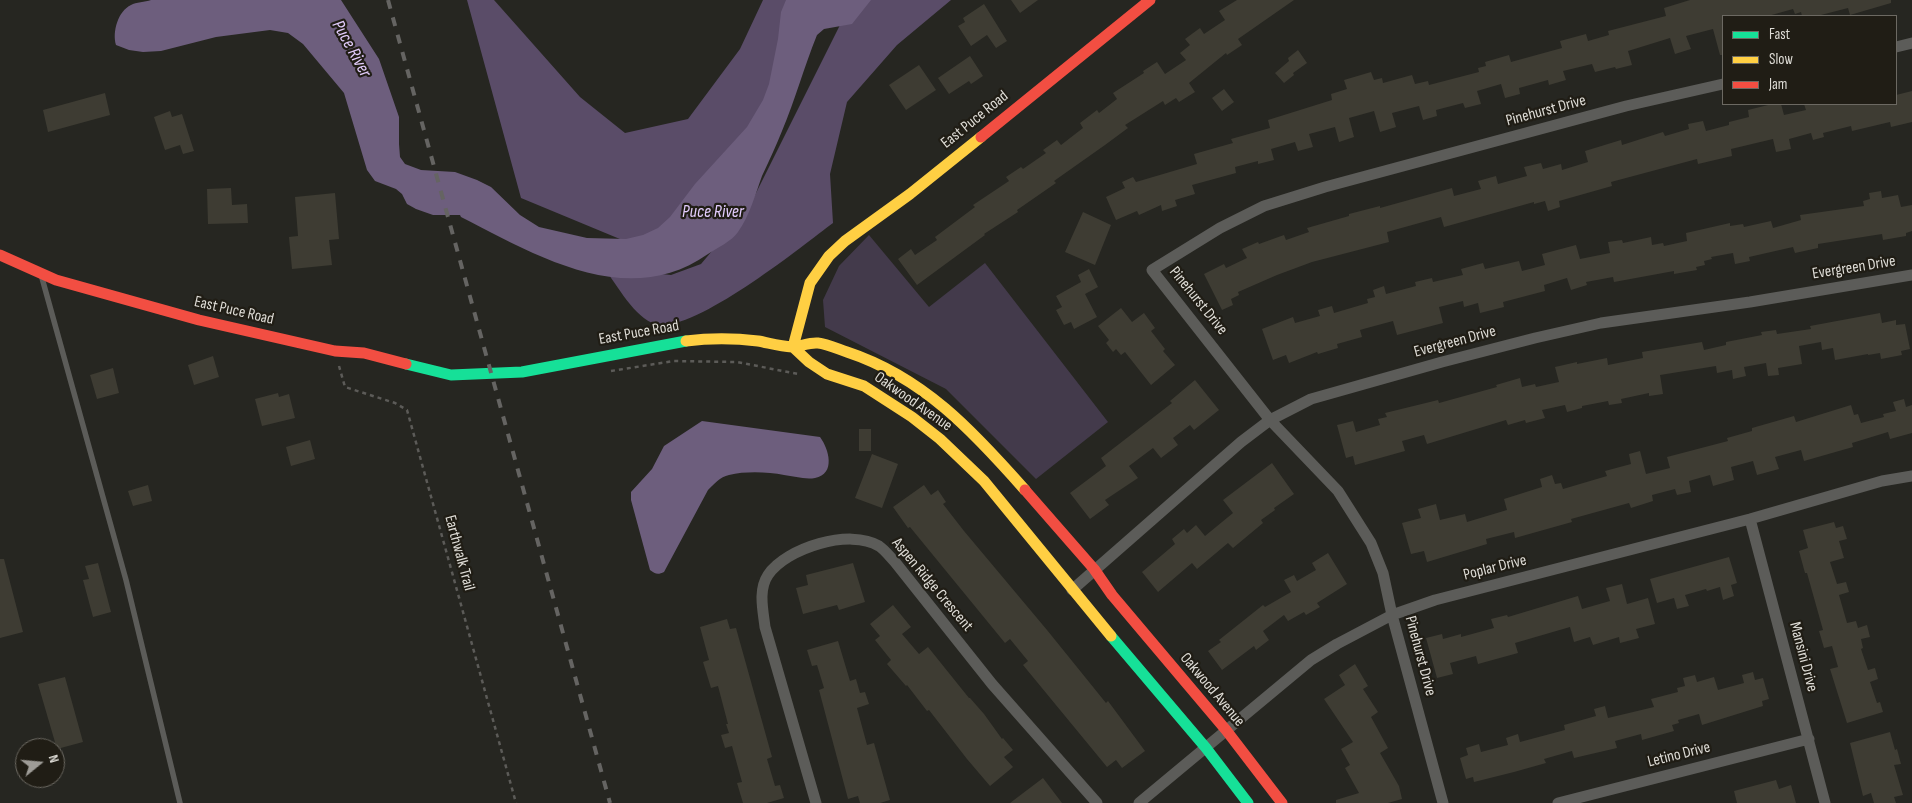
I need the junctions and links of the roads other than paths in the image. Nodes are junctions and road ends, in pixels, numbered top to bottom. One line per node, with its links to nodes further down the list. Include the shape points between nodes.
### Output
1 (1150, 0): 8 (street, East Puce Road, via 829,256 810,283)
2 (1912, 43): 3 (street)
3 (1897, 47)
4 (1722, 84): 9 (street, Pinehurst Drive, via 1617,109 1264,206 1220,228 1152,270)
5 (0, 255): 6 (street, East Puce Road)
6 (41, 274): 8 (street, East Puce Road, via 199,320 335,351 364,353 451,375 522,372 703,339); 18 (lane, via 126,580)
7 (1912, 275): 9 (street, Evergreen Drive, via 1600,323 1351,387 1311,399)
8 (793, 346): 12 (street, Oakwood Avenue, via 818,343 871,360 904,377 935,399 985,444); 13 (street, Oakwood Avenue, via 827,374 864,386 940,439 984,481)
9 (1270, 420): 12 (street, Evergreen Drive); 14 (street, Pinehurst Drive, via 1338,491 1358,519 1383,573)
10 (1912, 476): 11 (street, Poplar Drive, via 1882,481)
11 (1750, 519): 14 (street, Poplar Drive, via 1435,600); 16 (street, Mansini Drive)
12 (1094, 569): 13 (street, Evergreen Drive); 15 (street, Oakwood Avenue, via 1112,595)
13 (1072, 590): 17 (street, Oakwood Avenue)
14 (1392, 615): 15 (street, Poplar Drive, via 1311,660); 24 (street, Pinehurst Drive)
15 (1226, 730): 17 (street, Poplar Drive); 23 (street, Oakwood Avenue)
16 (1809, 739): 25 (street, Letino Drive); 26 (street, Mansini Drive)
17 (1206, 748): 21 (street, Poplar Drive); 22 (street, Oakwood Avenue)
18 (180, 803)
19 (816, 803): 20 (street, Aspen Ridge Crescent, via 765,627 761,599 767,575 784,558 843,538 879,546 895,562 992,684)
20 (1096, 803)
21 (1140, 803)
22 (1248, 803)
23 (1282, 803)
24 (1443, 803)
25 (1558, 803)
26 (1825, 803)

